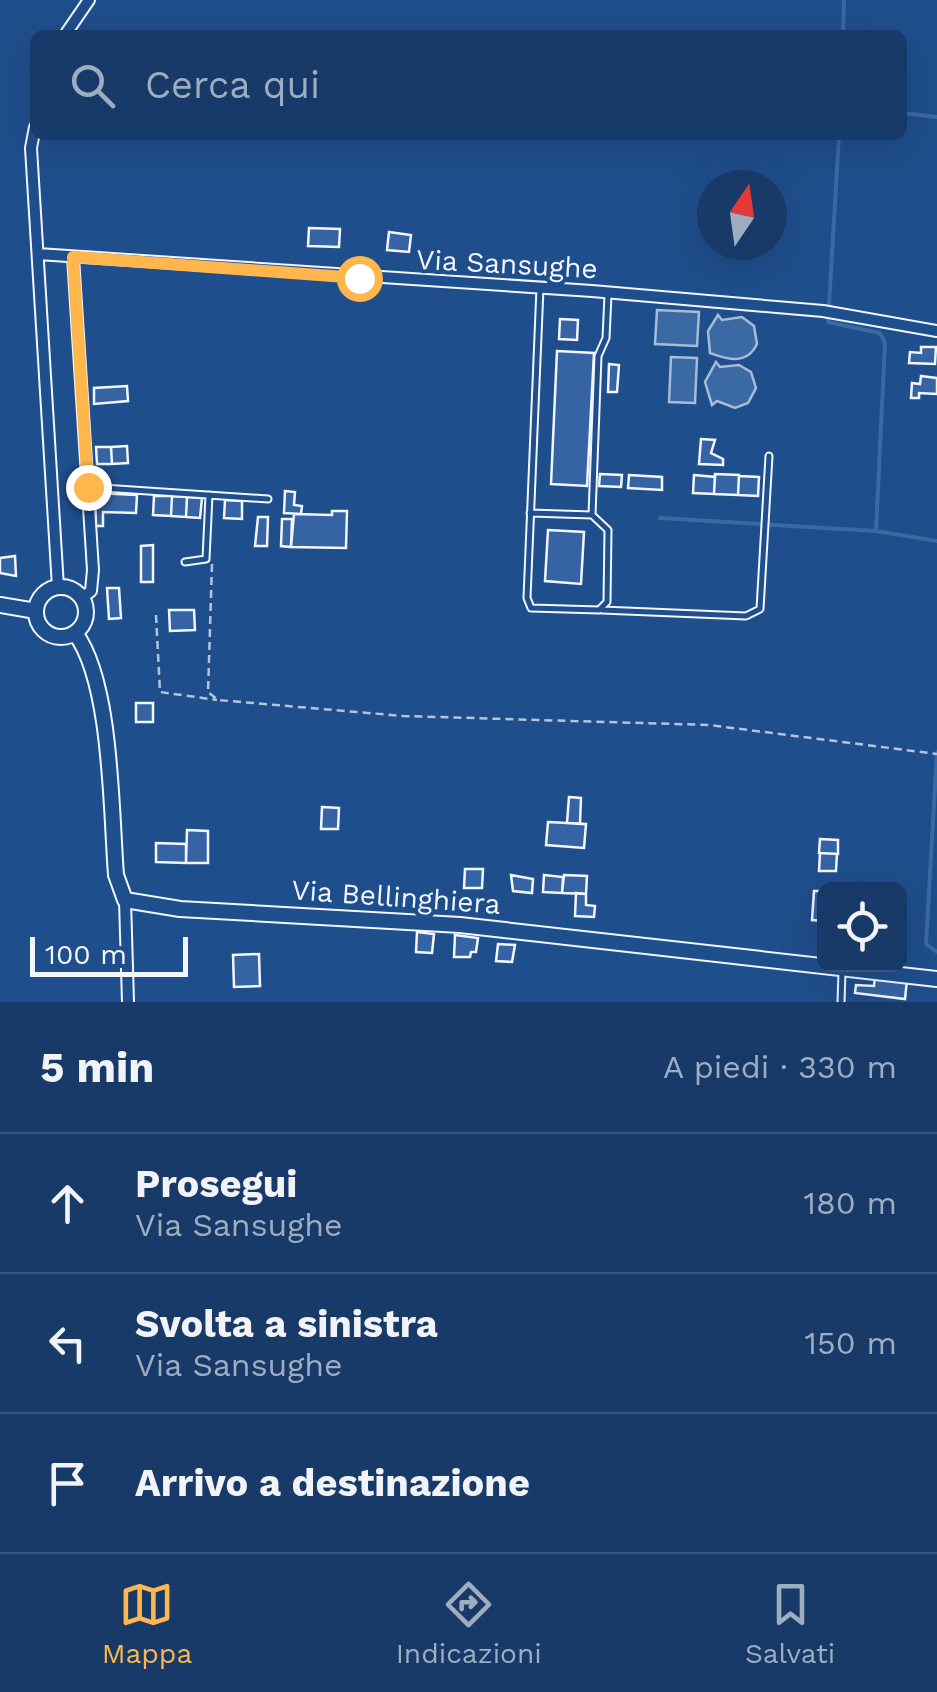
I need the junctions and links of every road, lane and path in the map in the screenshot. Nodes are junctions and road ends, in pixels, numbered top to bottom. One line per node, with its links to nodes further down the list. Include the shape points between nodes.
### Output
1 (89, 0): 2 (street)
2 (68, 30)
3 (33, 140): 4 (street)
4 (38, 254): 5 (street, Via Sansughe); 17 (street)
5 (73, 257): 6 (street, Via Sansughe); 10 (street)
6 (540, 288): 7 (street, Via Sansughe); 13 (lane)
7 (608, 292): 8 (street, Via Sansughe, via 827,312); 14 (lane, via 606,338 598,356)
8 (937, 330)
9 (769, 456): 20 (lane, via 760,609 746,616)
10 (88, 487): 11 (lane); 18 (street, via 93,570 91,590)
11 (209, 495): 12 (lane); 15 (lane)
12 (268, 499)
13 (530, 513): 14 (lane); 20 (lane, via 531,608)
14 (592, 515): 20 (lane, via 608,530 608,602)
15 (206, 559): 16 (lane); 24 (path, via 213,564 208,692)
16 (185, 562)
17 (58, 587): 18 (street); 21 (street, via 43,595)
18 (82, 598): 23 (street, via 86,617)
19 (0, 606): 21 (street)
20 (599, 610)
21 (36, 611): 23 (street, via 49,633)
22 (156, 614): 24 (path, via 160,692)
23 (74, 633): 26 (street, via 99,694 116,875)
24 (218, 700): 25 (path, via 403,716 709,725)
25 (937, 754)
26 (125, 900): 27 (street, Via Bellinghiera, via 460,925); 31 (street)
27 (817, 966)
28 (842, 972): 32 (lane)
29 (870, 972): 30 (street, Via Bellinghiera)
30 (937, 979)
31 (128, 1002)
32 (841, 1002)

